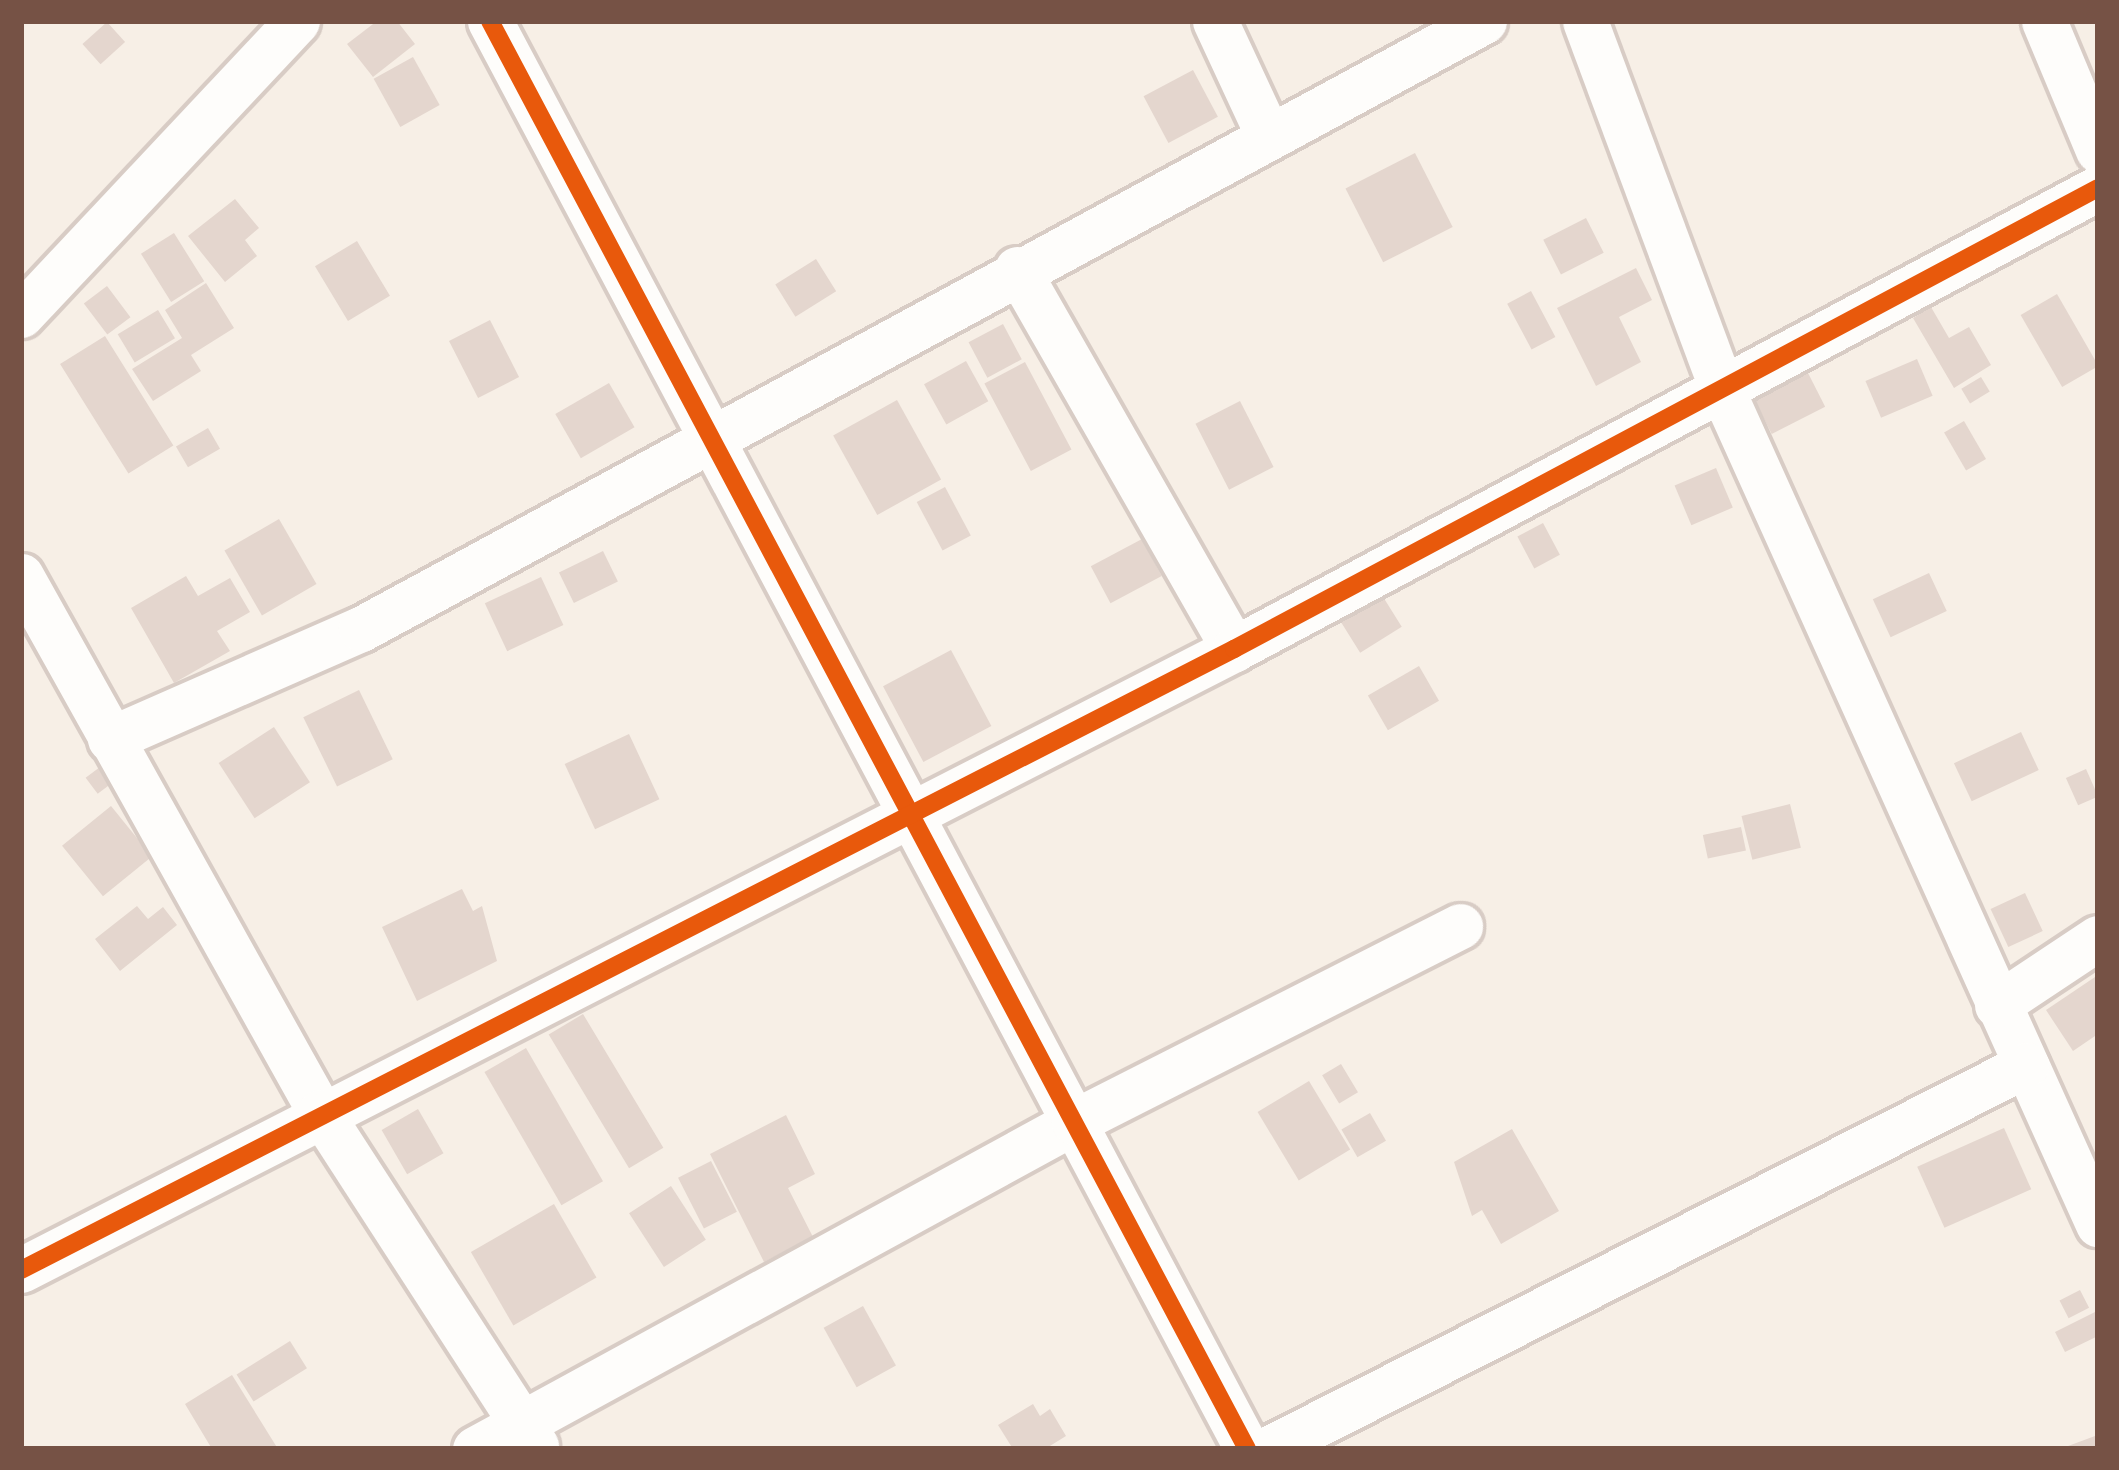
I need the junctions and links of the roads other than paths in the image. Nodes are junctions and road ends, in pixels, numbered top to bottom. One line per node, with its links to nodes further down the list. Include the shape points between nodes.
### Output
1 (297, 21): 11 (street)
2 (490, 21): 13 (street)
3 (1215, 21): 7 (street)
4 (1484, 21): 7 (street)
5 (1585, 21): 12 (street)
6 (2044, 21): 8 (street)
7 (1267, 133): 10 (street)
8 (2098, 150)
9 (2098, 188): 12 (street)
10 (1017, 269): 13 (street); 15 (street)
11 (21, 315)
12 (1723, 392): 15 (street); 20 (street)
13 (710, 436): 16 (street, via 361,628); 17 (street)
14 (21, 576): 16 (street)
15 (1234, 650): 17 (street)
16 (110, 739): 22 (street)
17 (909, 811): 22 (street); 23 (street)
18 (1460, 926): 23 (street)
19 (2098, 938): 20 (street)
20 (1997, 1005): 21 (street)
21 (2026, 1065): 24 (street); 29 (street)
22 (320, 1112): 25 (street); 26 (street)
23 (1074, 1123): 26 (street); 28 (street)
24 (2098, 1224)
25 (21, 1270)
26 (529, 1436): 27 (street)
27 (475, 1449)
28 (1247, 1449)
29 (1268, 1449)

